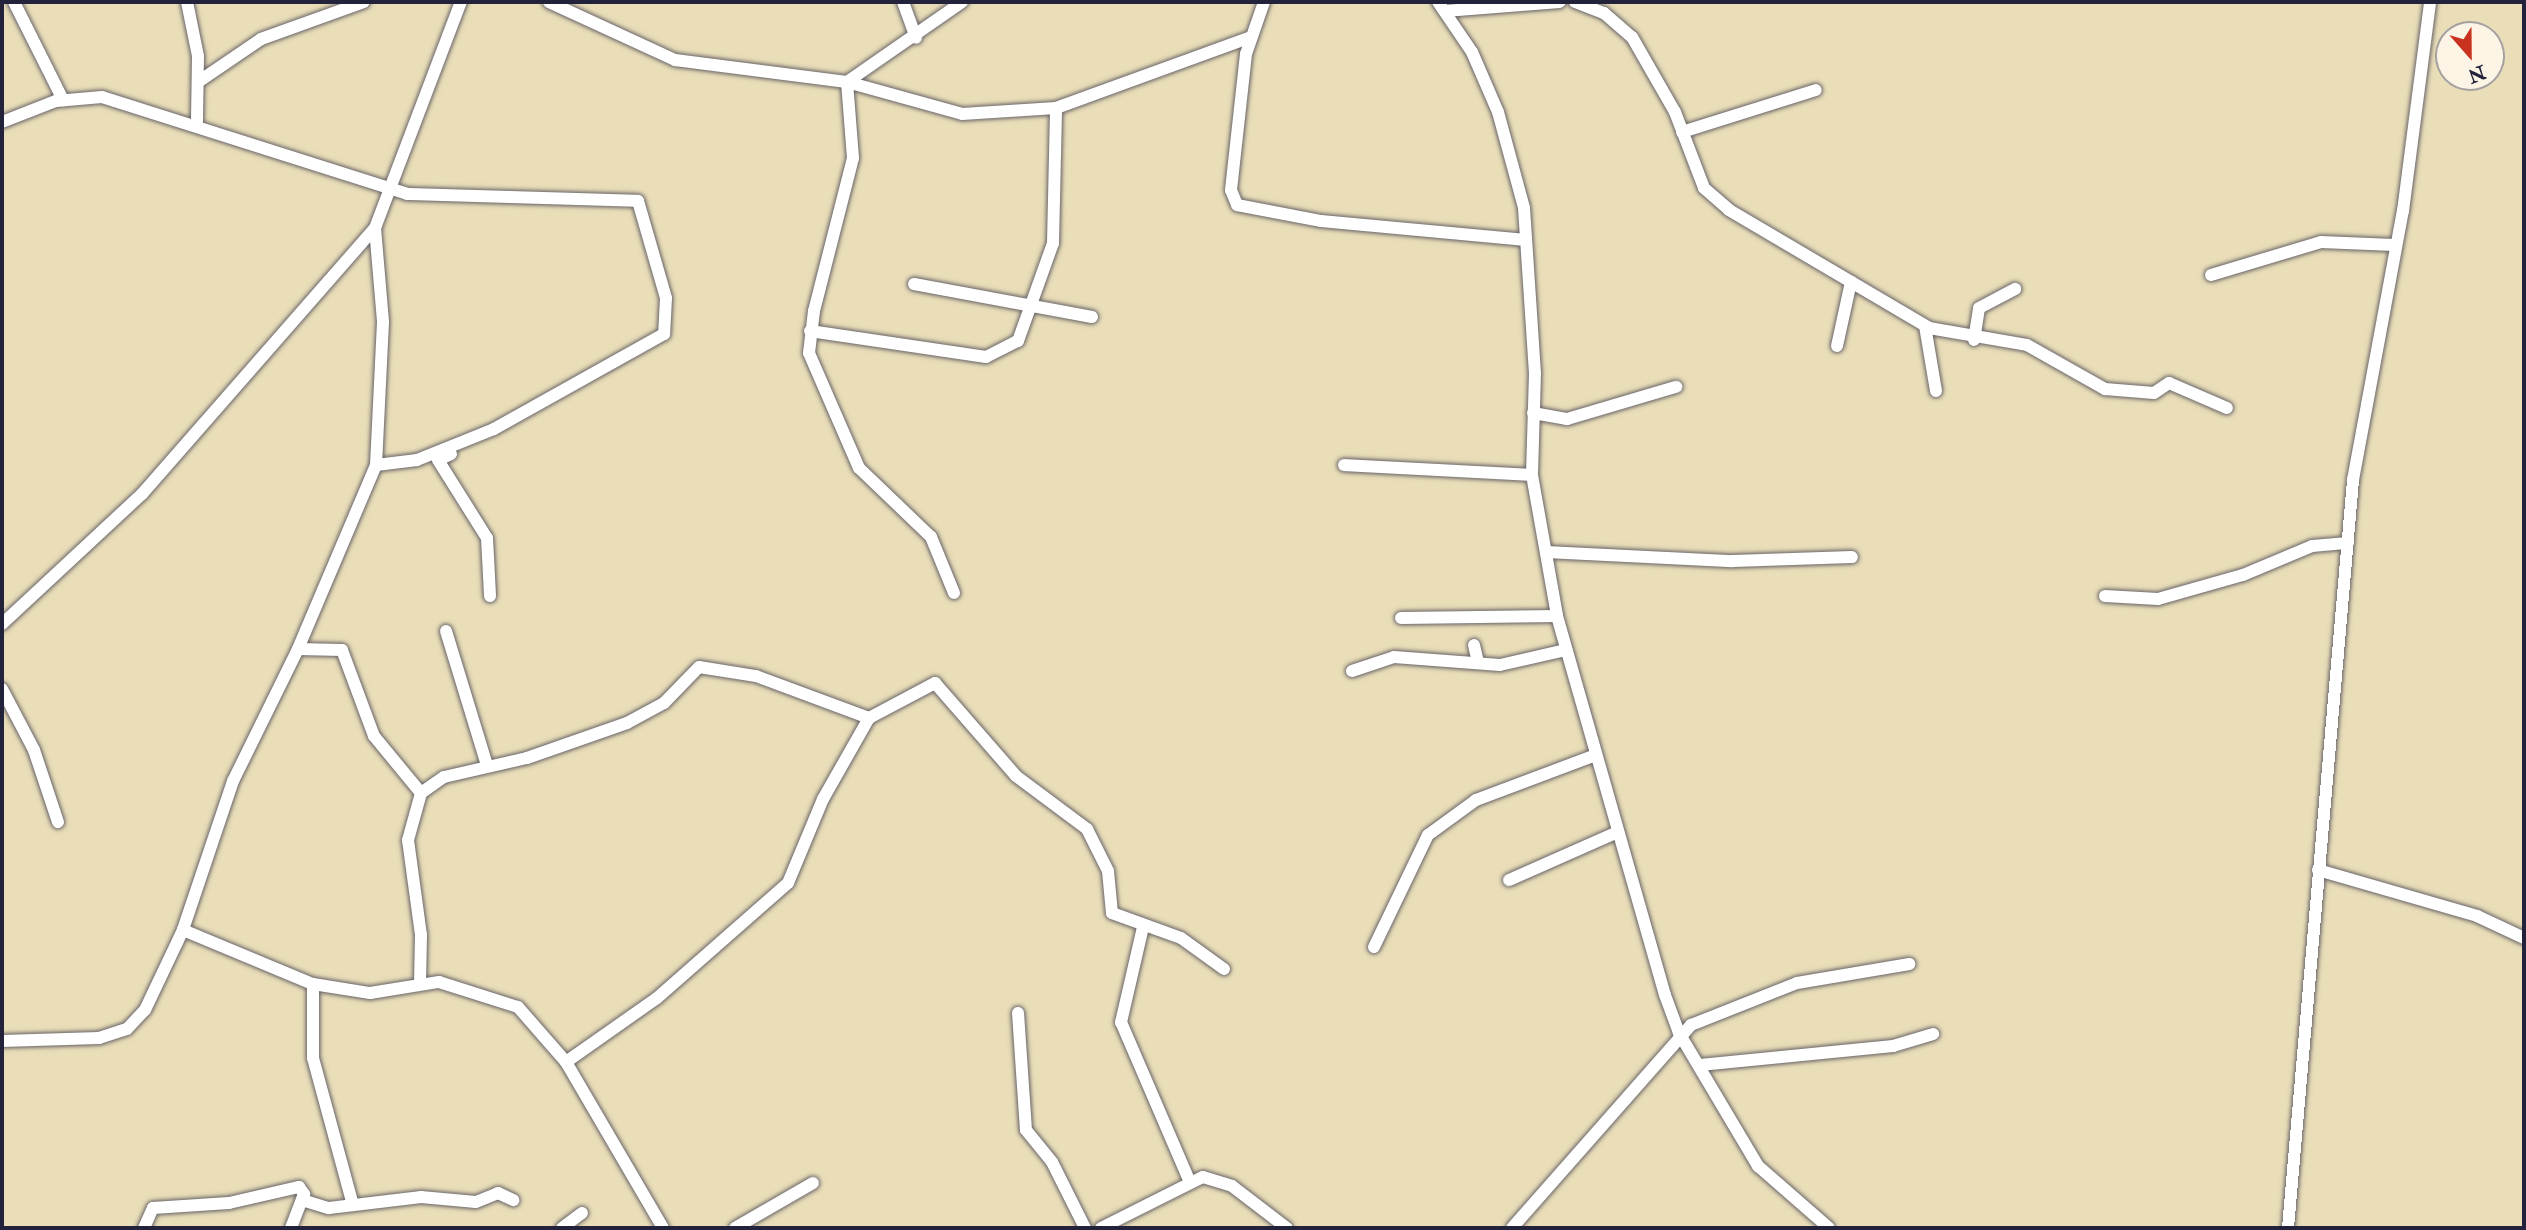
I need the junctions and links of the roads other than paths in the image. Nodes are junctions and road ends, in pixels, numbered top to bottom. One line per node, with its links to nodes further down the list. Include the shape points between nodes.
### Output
1 (14, 2): 18 (street)
2 (187, 2): 15 (street)
3 (364, 2): 15 (street, via 261,39)
4 (461, 2): 23 (street)
5 (549, 2): 16 (street, via 675,60)
6 (903, 2): 14 (street)
7 (962, 2): 14 (street)
8 (1264, 2): 13 (street)
9 (1560, 2): 12 (street)
10 (1576, 2): 22 (street, via 1604,13 1632,37)
11 (2430, 2): 26 (street)
12 (1441, 6): 25 (street, via 1498,112 1524,208)
13 (1251, 37): 19 (street); 25 (street, via 1231,190 1237,205 1321,221)
14 (916, 38): 16 (street)
15 (198, 82): 21 (street)
16 (847, 82): 19 (street, via 949,113); 34 (street, via 853,158)
17 (1816, 90): 22 (street)
18 (63, 100): 20 (street); 21 (street, via 102,97)
19 (1056, 108): 31 (street, via 1053,243)
20 (2, 122)
21 (197, 123): 23 (street)
22 (1682, 132): 28 (street, via 1710,195)
23 (390, 190): 24 (street); 41 (street, via 607,205 634,200 650,226 666,298 664,334 602,364 521,416)
24 (375, 229): 42 (street, via 383,322); 53 (street, via 133,504)
25 (1525, 240): 40 (street)
26 (2394, 245): 27 (street, via 2321,242); 45 (street)
27 (2211, 275)
28 (1851, 282): 33 (street); 36 (street)
29 (914, 284): 31 (street)
30 (2015, 289): 35 (street, via 1979,308)
31 (1035, 305): 32 (street); 34 (street, via 1018,341 986,357)
32 (1092, 317)
33 (1925, 326): 35 (street); 38 (street)
34 (810, 331): 48 (street, via 812,370 859,468 932,537)
35 (1974, 340): 39 (street, via 2027,345 2105,389 2154,393 2169,383)
36 (1837, 346)
37 (1676, 387): 40 (street, via 1578,417)
38 (1936, 391)
39 (2227, 408)
40 (1533, 413): 44 (street)
41 (461, 442): 42 (street, via 417,460); 49 (street, via 465,448 438,460 487,538)
42 (376, 465): 56 (street)
43 (1344, 466): 44 (street)
44 (1532, 475): 46 (street)
45 (2348, 543): 50 (street, via 2312,546 2243,575 2158,599); 67 (street)
46 (1546, 552): 47 (street, via 1733,561); 51 (street)
47 (1852, 557)
48 (954, 593)
49 (490, 596)
50 (2105, 596)
51 (1557, 616): 52 (street); 57 (street)
52 (1401, 618)
53 (2, 624)
54 (446, 631): 63 (street)
55 (1474, 645): 58 (street)
56 (298, 649): 64 (street, via 342,650 374,736); 70 (street, via 209,837)
57 (1566, 650): 58 (street, via 1500,665); 62 (street)
58 (1478, 663): 59 (street, via 1394,657)
59 (1352, 671)
60 (2, 689): 65 (street, via 34,750)
61 (869, 718): 63 (street, via 756,676 699,667 642,716 527,758); 69 (street, via 932,684 942,688 1016,776 1087,829 1108,872 1112,913); 81 (street, via 823,799 788,883 666,990)
62 (1596, 755): 66 (street); 72 (street, via 1553,776 1496,791 1437,828 1415,856)
63 (486, 765): 64 (street, via 444,777)
64 (421, 793): 75 (street, via 408,840 421,935)
65 (58, 822)
66 (1618, 832): 68 (street); 78 (street)
67 (2318, 870): 71 (street, via 2477,916); 99 (street)
68 (1509, 880)
69 (1143, 927): 74 (street, via 1181,938); 84 (street, via 1121,1022)
70 (183, 930): 76 (street); 80 (street, via 145,1010 127,1029 99,1038)
71 (2524, 938)
72 (1374, 947)
73 (1909, 964): 78 (street, via 1797,983)
74 (1224, 969)
75 (420, 982): 76 (street, via 370,993); 81 (street, via 508,1002 533,1020)
76 (313, 984): 87 (street, via 313,1058)
77 (1018, 1013): 94 (street, via 1026,1130 1052,1162)
78 (1679, 1034): 82 (street); 97 (street)
79 (1933, 1034): 82 (street, via 1893,1045)
80 (2, 1041)
81 (566, 1062): 92 (street)
82 (1700, 1065): 98 (street, via 1758,1166)
83 (813, 1182): 93 (street)
84 (1190, 1182): 95 (street); 96 (street, via 1218,1179)
85 (302, 1199): 87 (street, via 330,1208); 89 (street, via 297,1186 229,1203 160,1206 149,1210); 90 (street)
86 (513, 1200): 87 (street, via 498,1193 467,1203 421,1197)
87 (353, 1205)
88 (582, 1213): 91 (street)
89 (144, 1228)
90 (291, 1228)
91 (562, 1228)
92 (663, 1228)
93 (735, 1228)
94 (1085, 1228)
95 (1101, 1228)
96 (1287, 1228)
97 (1512, 1228)
98 (1829, 1228)
99 (2288, 1228)

